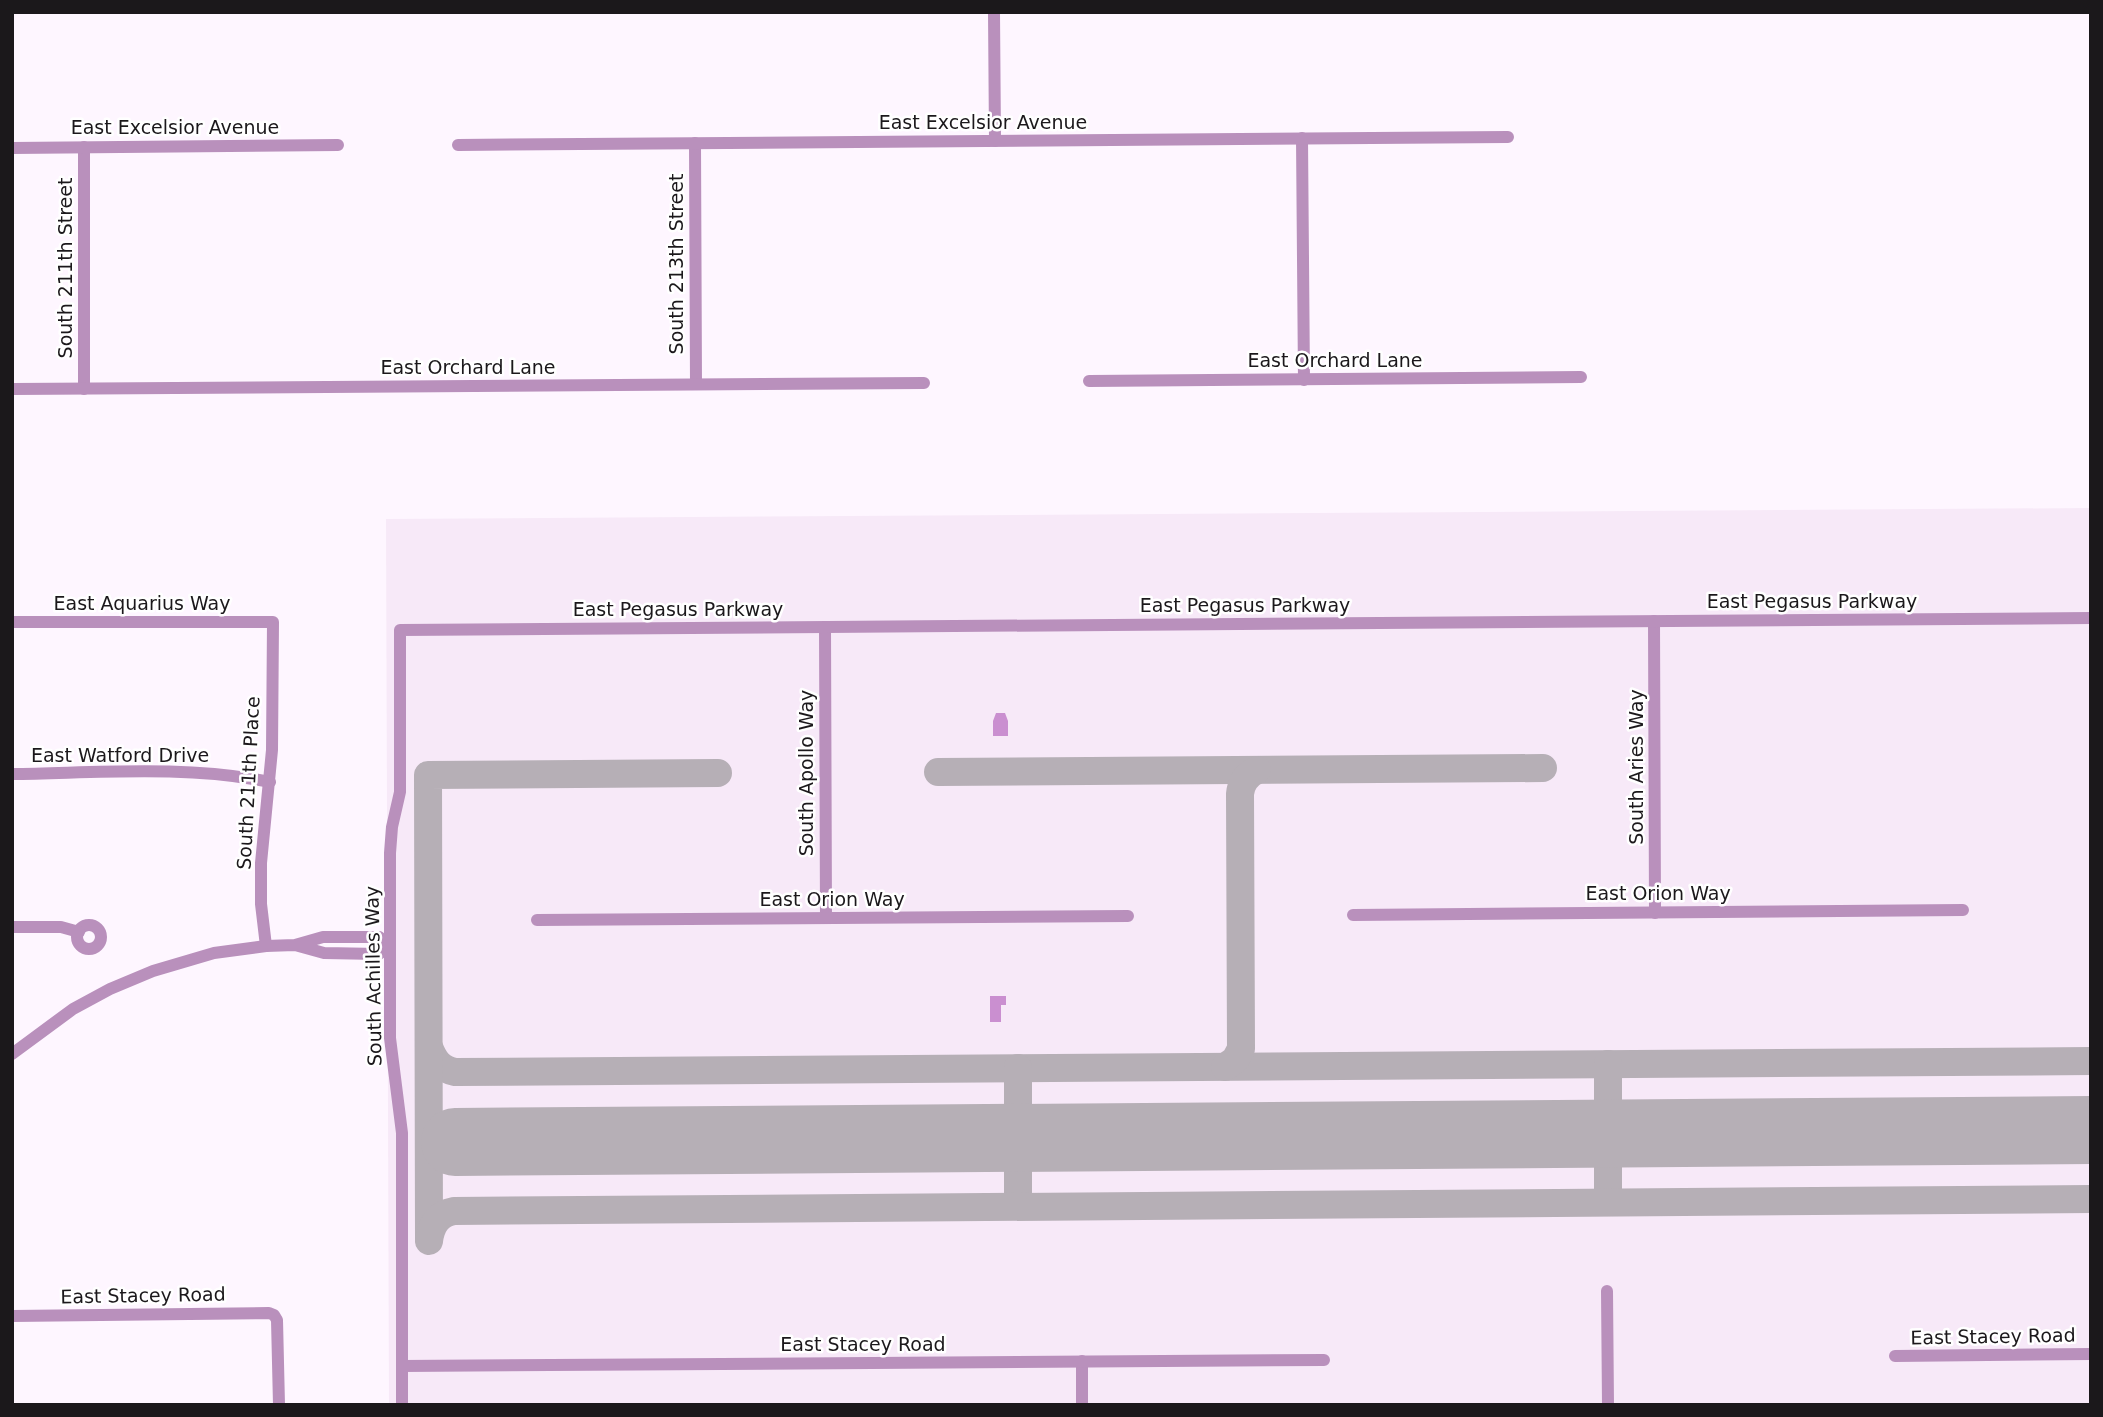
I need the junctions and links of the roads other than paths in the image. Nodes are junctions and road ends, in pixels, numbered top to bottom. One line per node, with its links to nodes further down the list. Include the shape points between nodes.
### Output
1 (994, 12): 4 (street)
2 (1508, 137): 3 (street, East Excelsior Avenue)
3 (1302, 138): 4 (street, East Excelsior Avenue); 11 (street)
4 (995, 141): 5 (street, East Excelsior Avenue)
5 (695, 143): 7 (street, East Excelsior Avenue); 14 (street, South 213th Street)
6 (338, 145): 8 (street, East Excelsior Avenue)
7 (458, 145)
8 (84, 147): 9 (street, East Excelsior Avenue); 16 (street, South 211th Street)
9 (12, 148)
10 (1581, 377): 11 (street, East Orchard Lane)
11 (1304, 380): 12 (street, East Orchard Lane)
12 (1088, 382)
13 (924, 383): 14 (street, East Orchard Lane)
14 (696, 384): 16 (street, East Orchard Lane)
15 (12, 389): 16 (street, East Orchard Lane)
16 (84, 389)
17 (2091, 618): 18 (street, East Pegasus Parkway)
18 (1654, 621): 21 (street, East Pegasus Parkway); 26 (street, South Aries Way)
19 (12, 622): 20 (street, East Aquarius Way)
20 (273, 622): 24 (street, South 211th Place)
21 (825, 627): 22 (street, East Pegasus Parkway); 29 (street, South Apollo Way)
22 (400, 630): 34 (street, South Achilles Way, via 400,792 390,853)
23 (12, 774): 24 (street, East Watford Drive, via 187,772)
24 (270, 782): 33 (street, South 211th Place, via 261,863)
25 (1963, 910): 26 (street, East Orion Way)
26 (1656, 913): 27 (street, East Orion Way)
27 (1353, 915)
28 (1128, 916): 29 (street, East Orion Way)
29 (826, 918): 30 (street, East Orion Way)
30 (537, 920)
31 (12, 928): 32 (street, via 61,927)
32 (79, 932)
33 (266, 946): 34 (street, via 295,945 323,937 379,937); 35 (street, via 214,953 152,971 73,1009)
34 (390, 946): 42 (street, South Achilles Way, via 391,1057 402,1133)
35 (12, 1054)
36 (1607, 1291): 46 (street)
37 (12, 1316): 43 (street, East Stacey Road, via 269,1313 278,1327)
38 (2091, 1354): 39 (street, East Stacey Road)
39 (1895, 1356)
40 (1324, 1360): 41 (street, East Stacey Road)
41 (1082, 1361): 42 (street, East Stacey Road); 45 (street)
42 (402, 1366): 44 (street, South Achilles Way)
43 (279, 1405)
44 (402, 1405)
45 (1082, 1405)
46 (1608, 1405)

